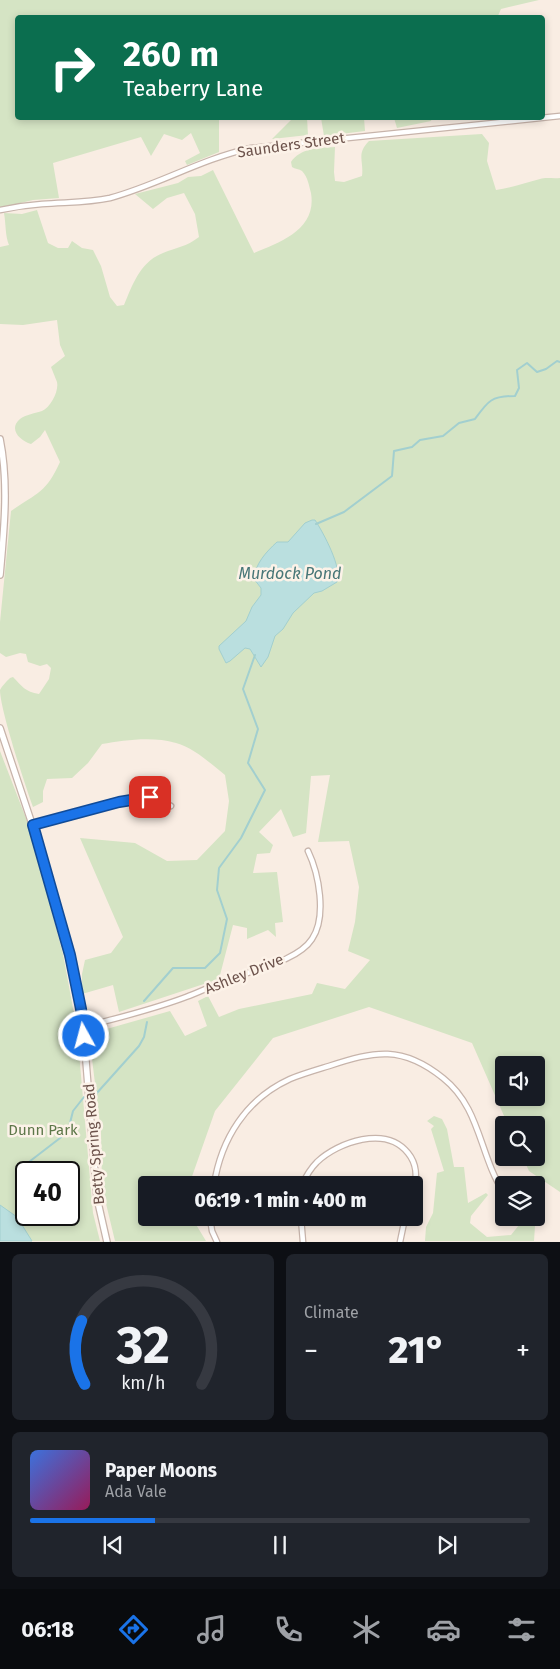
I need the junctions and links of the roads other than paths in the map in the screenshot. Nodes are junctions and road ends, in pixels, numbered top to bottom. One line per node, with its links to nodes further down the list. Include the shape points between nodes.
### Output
1 (560, 116): 2 (street, Saunders Street)
2 (545, 118)
3 (521, 120): 4 (street, Saunders Street, via 260,147 214,158 102,199)
4 (0, 210)
5 (0, 439): 6 (street, via 5,495)
6 (0, 575)
7 (0, 728): 9 (street, Betty Spring Road)
8 (171, 806): 9 (street, via 156,798 142,797)
9 (33, 825): 11 (street, Betty Spring Road, via 70,955)
10 (308, 851): 11 (street, Ashley Drive, via 318,879 320,909 315,934 307,945 283,960 186,997)
11 (83, 1027): 20 (street, Betty Spring Road, via 97,1198)
12 (215, 1176): 15 (street, via 233,1129 263,1095 292,1078 360,1056 389,1054 422,1064 457,1092 471,1114)
13 (307, 1176): 14 (street, via 312,1167 328,1154 358,1141 381,1138 397,1143 406,1151 412,1159)
14 (416, 1176)
15 (495, 1176)
16 (211, 1226): 21 (street)
17 (302, 1226): 22 (street)
18 (403, 1226): 19 (street)
19 (399, 1241)
20 (107, 1242)
21 (217, 1242)
22 (303, 1242)

